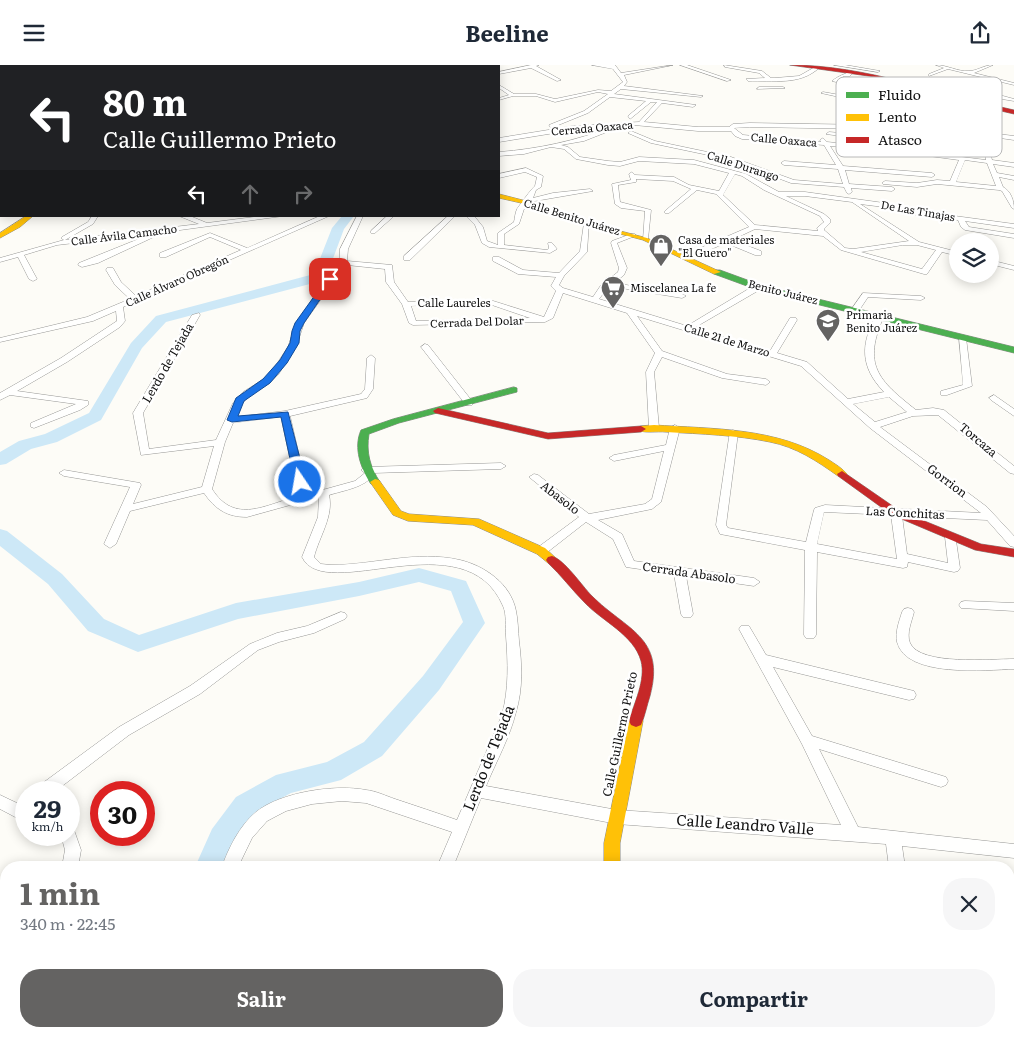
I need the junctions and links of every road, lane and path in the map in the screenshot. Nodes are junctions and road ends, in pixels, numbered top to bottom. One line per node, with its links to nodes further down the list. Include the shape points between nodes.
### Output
1 (120, 65): 2 (street)
2 (129, 65)
3 (594, 65): 12 (street)
4 (671, 65): 20 (street)
5 (682, 65): 27 (street)
6 (792, 65): 13 (street)
7 (836, 65): 21 (street)
8 (938, 65): 14 (street)
9 (991, 65): 19 (street)
10 (535, 66): 18 (street); 26 (street)
11 (725, 66): 16 (street)
12 (613, 67): 20 (street)
13 (812, 67): 17 (street); 28 (street, via 808,75 798,79)
14 (950, 67): 19 (street); 22 (street)
15 (728, 72): 16 (street)
16 (760, 72): 28 (street)
17 (851, 72): 21 (street); 23 (street)
18 (500, 73)
19 (971, 73): 25 (street)
20 (620, 74): 30 (street, via 625,82)
21 (877, 75): 24 (street)
22 (931, 75)
23 (840, 77)
24 (883, 77)
25 (987, 77)
26 (559, 80)
27 (729, 80)
28 (770, 80): 31 (street, via 748,80 761,89)
29 (500, 87): 34 (street)
30 (620, 87): 33 (street); 36 (street)
31 (783, 88)
32 (823, 93): 35 (street)
33 (611, 94): 34 (street, via 598,91 555,101 536,95); 38 (street); 47 (street, via 574,118)
34 (513, 95): 37 (street)
35 (836, 96)
36 (701, 97)
37 (500, 99)
38 (650, 101): 39 (street); 41 (street, Cerrada Oaxaca)
39 (660, 101): 40 (street); 43 (street)
40 (693, 105)
41 (630, 117)
42 (623, 124): 43 (street, Cerrada Oaxaca); 52 (street, Cerrada Oaxaca); 55 (street, via 582,140)
43 (640, 124): 45 (street, Cerrada Oaxaca); 60 (street, Calle Durango, via 643,128 632,134 653,142)
44 (836, 126): 45 (street, via 750,125 733,126)
45 (733, 130): 48 (street, Calle Oaxaca); 54 (street, Calle Oaxaca, via 742,137)
46 (509, 131): 47 (street)
47 (528, 132): 52 (street)
48 (772, 133)
49 (800, 133): 50 (street, Calle Oaxaca)
50 (818, 133): 51 (street, Calle Oaxaca); 54 (street)
51 (836, 134)
52 (514, 137): 53 (street, Cerrada Oaxaca)
53 (500, 140)
54 (826, 144): 56 (street, Calle Oaxaca); 68 (street)
55 (551, 145): 57 (street); 63 (street, via 566,148 581,159 613,164)
56 (836, 145)
57 (500, 154)
58 (946, 157): 61 (street, Calle Oaxaca)
59 (988, 157): 64 (street)
60 (728, 158): 67 (street); 76 (street, Calle Durango, via 793,182)
61 (963, 159): 64 (street, Calle Oaxaca); 77 (street)
62 (680, 161): 63 (street, via 639,159); 67 (street); 70 (street)
63 (628, 162): 74 (street)
64 (989, 162): 66 (street, Calle Oaxaca); 72 (street)
65 (784, 163): 68 (street)
66 (1014, 165)
67 (714, 167): 69 (street)
68 (841, 167): 71 (street); 76 (street)
69 (733, 172): 82 (street); 84 (street)
70 (676, 174): 74 (street); 79 (street)
71 (932, 175)
72 (995, 175): 75 (street); 78 (street)
73 (500, 176): 86 (street, via 526,170 540,176 538,187)
74 (634, 177): 109 (street, via 634,181 615,184 617,203 648,210)
75 (1014, 178)
76 (847, 183): 77 (street); 80 (street); 85 (street)
77 (952, 184): 78 (street)
78 (1000, 188): 87 (street)
79 (695, 189): 84 (street); 88 (street)
80 (892, 189)
81 (590, 191): 86 (street, via 554,193)
82 (776, 194): 85 (street, De Las Tinajas); 105 (street, via 826,218 827,223 820,228)
83 (500, 195): 86 (street, Calle Benito Juárez)
84 (720, 195): 102 (street)
85 (851, 201): 98 (street, De Las Tinajas); 113 (street)
86 (527, 203): 99 (street, Calle Benito Juárez); 114 (street, via 520,209 517,223 502,233)
87 (1014, 207)
88 (667, 212)
89 (28, 217): 107 (street)
90 (94, 217): 111 (street, via 74,235)
91 (185, 217): 100 (street)
92 (271, 217): 100 (street, Calle Ávila Camacho)
93 (324, 217): 116 (street, Calle Álvaro Obregón)
94 (360, 217): 126 (street, via 344,249)
95 (390, 217): 104 (street)
96 (451, 217): 123 (street)
97 (471, 217): 114 (street, via 477,221 484,242)
98 (962, 222): 101 (street, De Las Tinajas); 108 (street, via 970,229)
99 (587, 223): 106 (street, Calle Benito Juárez); 131 (street, via 582,252)
100 (208, 224): 103 (street, Calle Ávila Camacho)
101 (1014, 226)
102 (753, 227): 105 (street); 110 (street)
103 (167, 229): 111 (street, Calle Ávila Camacho); 127 (street)
104 (373, 232)
105 (824, 234): 117 (street, via 839,247)
106 (633, 235): 109 (street, Calle Benito Juárez); 133 (street, via 615,241 623,268)
107 (0, 236)
108 (1014, 236)
109 (645, 239): 122 (street, Benito Juárez)
110 (726, 241): 119 (street); 122 (street)
111 (58, 242): 120 (street, Calle Ávila Camacho)
112 (550, 243): 114 (street, via 553,249 548,252)
113 (917, 243): 115 (street); 117 (street)
114 (501, 247)
115 (940, 249): 117 (street, via 924,272); 118 (street)
116 (246, 250): 121 (street, via 210,235); 138 (street, Calle Álvaro Obregón)
117 (851, 251)
118 (949, 252)
119 (758, 253)
120 (20, 254): 125 (street, Calle Ávila Camacho); 132 (street)
121 (163, 255)
122 (687, 257): 134 (street, Benito Juárez)
123 (407, 258)
124 (496, 259): 131 (street, via 521,272)
125 (0, 260)
126 (344, 263): 140 (street, via 389,267 390,282); 169 (street, via 300,323 284,361 266,381 240,400)
127 (82, 265)
128 (999, 265): 129 (street)
129 (1014, 269)
130 (110, 270): 138 (street)
131 (561, 275): 135 (street, via 555,286)
132 (33, 279)
133 (608, 284): 136 (street); 139 (street)
134 (758, 287): 142 (street, Benito Juárez); 149 (street)
135 (560, 290): 139 (street, Calle 21 de Marzo); 146 (street, via 549,318)
136 (682, 296)
137 (921, 298): 142 (street, via 866,295)
138 (134, 299): 141 (street, Calle Álvaro Obregón)
139 (595, 300): 143 (street, Calle 21 de Marzo)
140 (406, 304): 146 (street, Calle Laureles, via 490,302); 148 (street, Calle Laureles)
141 (119, 307): 151 (street, via 90,319); 160 (street, Calle Álvaro Obregón, via 121,321 117,325)
142 (855, 310): 145 (street, Benito Juárez)
143 (630, 311): 149 (street, Calle 21 de Marzo); 154 (street)
144 (196, 315): 175 (street, Lerdo de Tejada, via 138,413 138,424 144,438 144,453)
145 (880, 316): 150 (street, Benito Juárez); 161 (street, via 869,345 871,362 875,377)
146 (541, 319): 148 (street, Cerrada Del Dolar)
147 (792, 320): 155 (street)
148 (413, 323)
149 (689, 328): 155 (street, Calle 21 de Marzo)
150 (962, 338): 153 (street, Benito Juárez); 159 (street, via 968,386)
151 (0, 340)
152 (425, 347): 164 (street)
153 (1014, 350)
154 (659, 353): 157 (street, via 725,376); 172 (street, via 650,372)
155 (772, 354): 163 (street, Calle 21 de Marzo, via 804,364)
156 (372, 358): 167 (street, via 369,389 364,396)
157 (766, 382)
158 (514, 390): 164 (street)
159 (944, 393)
160 (4, 394): 170 (street, via 85,403)
161 (891, 395): 163 (street); 168 (street)
162 (994, 398): 166 (street)
163 (847, 402): 171 (street, Calle 21 de Marzo)
164 (469, 403): 165 (street)
165 (437, 411): 172 (street, via 548,436); 180 (street, via 364,432 362,446)
166 (1014, 413)
167 (285, 414): 169 (street); 185 (street)
168 (915, 414): 171 (street); 179 (street, Torcaza, via 941,411)
169 (232, 420): 175 (street)
170 (34, 425)
171 (873, 426): 188 (street, Gorrion)
172 (654, 427): 173 (street)
173 (675, 428): 174 (street); 176 (street)
174 (733, 433): 187 (street, via 802,449); 193 (street, via 722,525 724,531)
175 (220, 442): 183 (street)
176 (669, 447): 177 (street); 189 (street, via 654,504)
177 (614, 459)
178 (501, 466): 180 (street)
179 (1014, 471)
180 (368, 472): 184 (street, via 359,483); 194 (street, Calle Guillermo Prieto, via 397,513 408,517 475,522)
181 (64, 473): 186 (street, via 136,485)
182 (534, 477): 189 (street, Abasolo)
183 (207, 489): 185 (street, via 224,510 237,515); 186 (street)
184 (324, 494): 185 (street); 212 (street, Lerdo de Tejada, via 324,513 308,557 317,567 341,569 435,559 475,569 500,588 509,606 516,682 509,715)
185 (304, 499)
186 (126, 509): 192 (street)
187 (896, 513): 188 (street, Las Conchitas); 190 (street); 193 (street, Las Conchitas, via 819,510); 196 (street)
188 (991, 517): 191 (street, Gorrion)
189 (587, 518): 194 (street); 197 (street, Cerrada Abasolo, via 618,537 630,563)
190 (951, 537): 195 (street, via 987,549); 196 (street, via 954,568)
191 (1014, 543)
192 (110, 544)
193 (811, 546): 196 (street); 205 (street)
194 (540, 551): 215 (street, Calle Guillermo Prieto, via 569,575 590,601 620,624 640,645 648,662 646,685 636,717)
195 (1014, 553)
196 (903, 560)
197 (678, 571): 198 (street, Cerrada Abasolo); 202 (street)
198 (754, 582)
199 (965, 605): 200 (street)
200 (1014, 607)
201 (908, 612): 207 (street, via 902,633 905,646 915,657 931,663)
202 (687, 614)
203 (341, 616): 210 (street, via 310,630 254,647 195,690 124,731)
204 (745, 629): 206 (street)
205 (810, 635)
206 (762, 659): 208 (street); 209 (street)
207 (1014, 664)
208 (908, 695)
209 (807, 740): 211 (street); 217 (street)
210 (57, 781)
211 (941, 781)
212 (477, 791): 215 (street, Calle Leandro Valle); 216 (street, Lerdo de Tejada)
213 (0, 802): 214 (street)
214 (15, 807)
215 (617, 817): 217 (street, Calle Leandro Valle); 224 (street, Calle Guillermo Prieto)
216 (461, 828): 222 (street, via 366,796 348,795 275,807 252,827); 223 (street, Lerdo de Tejada)
217 (853, 833): 218 (street, Calle Leandro Valle)
218 (893, 837): 220 (street, Calle Leandro Valle); 225 (street)
219 (72, 846): 221 (street)
220 (1014, 851)
221 (71, 861)
222 (233, 861)
223 (447, 861)
224 (612, 861)
225 (896, 861)

